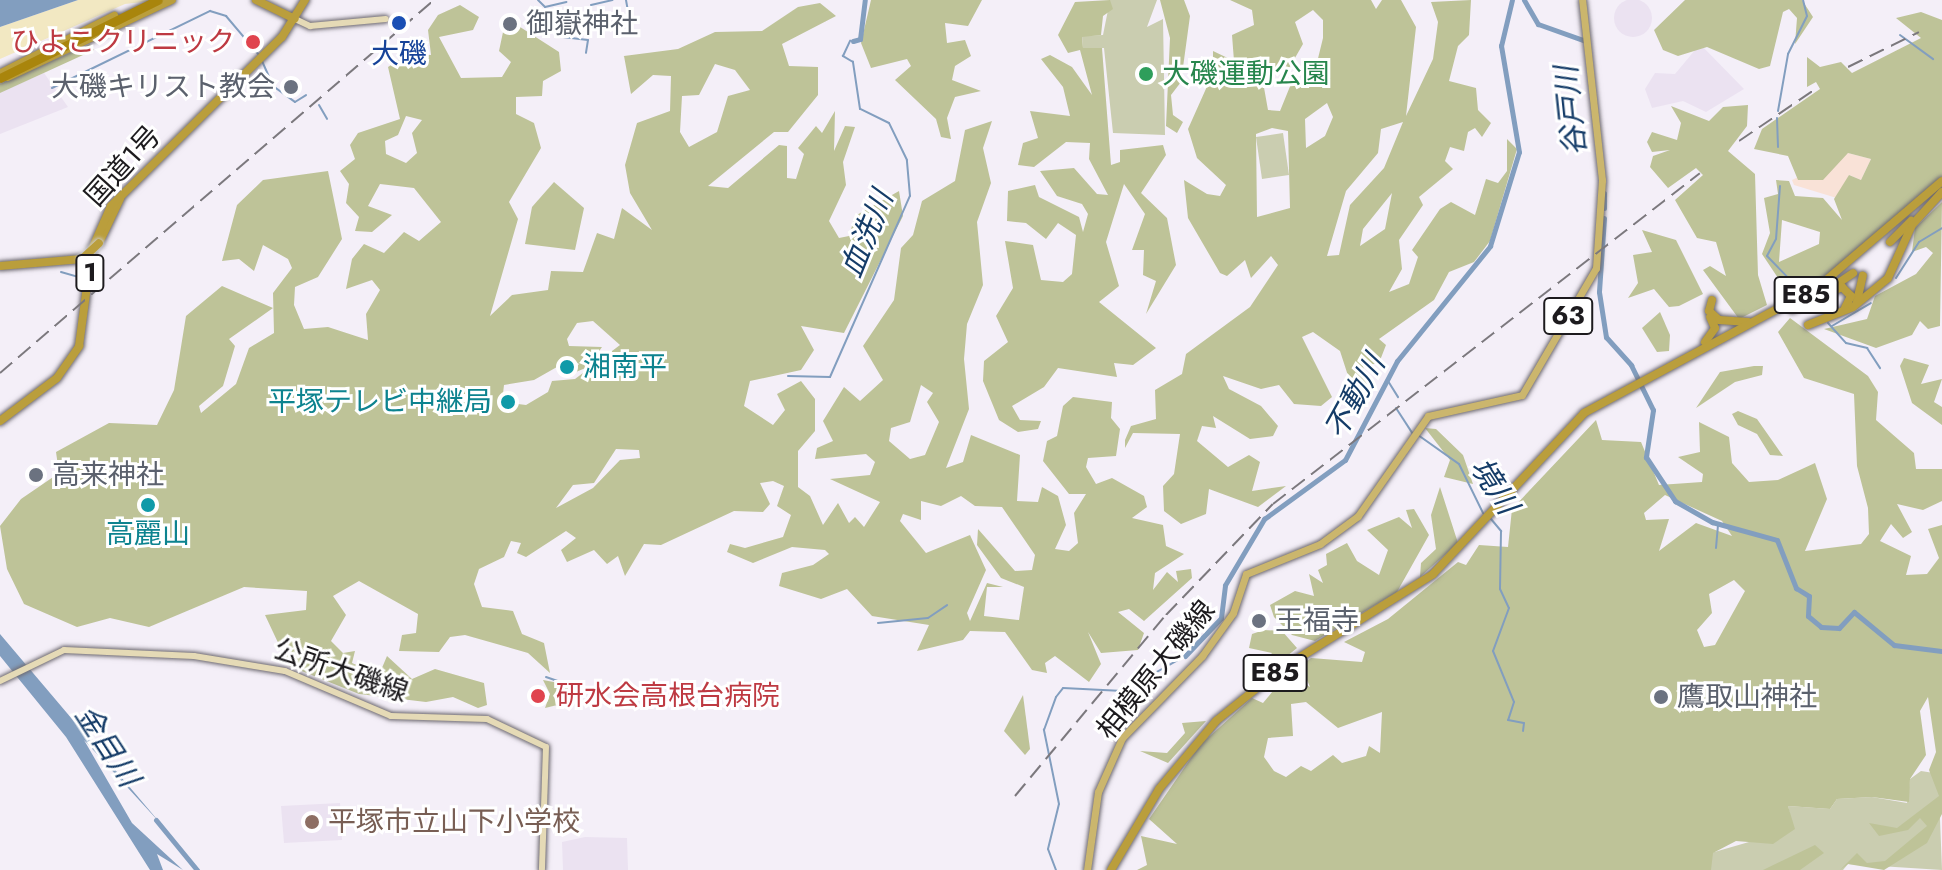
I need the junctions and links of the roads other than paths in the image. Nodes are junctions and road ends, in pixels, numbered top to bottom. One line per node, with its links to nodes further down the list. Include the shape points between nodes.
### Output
1 (152, 0): 7 (highway)
2 (158, 0): 7 (highway)
3 (172, 0): 7 (highway)
4 (256, 0): 9 (highway)
5 (305, 0): 9 (highway, 国道1号 / 1)
6 (1582, 0): 26 (main road, 相模原大磯線 / 63, via 1601,171 1599,263 1522,395 1500,405 1434,413 1358,516 1320,544 1250,569 1215,639 1176,688 1125,733 1102,780)
7 (140, 11): 11 (highway)
8 (114, 16): 11 (highway)
9 (295, 19): 10 (main road, via 310,26); 13 (highway, 国道1号 / 1)
10 (386, 19)
11 (0, 76)
12 (1942, 186): 14 (highway); 18 (highway, E85, via 1853,262); 20 (highway, E85, via 1848,270)
13 (120, 194): 16 (highway, bridge, via 99,243 82,259); 23 (highway, 国道1号 / 1, via 95,238 79,346 57,378)
14 (1920, 213): 15 (highway); 19 (highway, via 1894,271)
15 (1890, 242)
16 (0, 266)
17 (1815, 298): 19 (highway, via 1858,275); 19 (highway, via 1842,287 1851,300 1808,325); 20 (highway)
18 (1788, 305): 21 (highway, E85); 21 (highway, via 1732,324 1716,319 1708,302 1705,310 1713,334)
19 (1856, 306)
20 (1769, 319): 22 (highway, E85)
21 (1674, 360): 22 (highway, E85)
22 (1647, 375): 27 (highway, E85, via 1557,441 1486,525 1414,591 1281,674 1218,724 1162,790)
23 (0, 421)
24 (0, 681): 25 (main road, 公所大磯線, via 45,655 81,650 262,666 381,714 487,719 535,738 547,755)
25 (542, 870)
26 (1087, 870)
27 (1113, 870)

